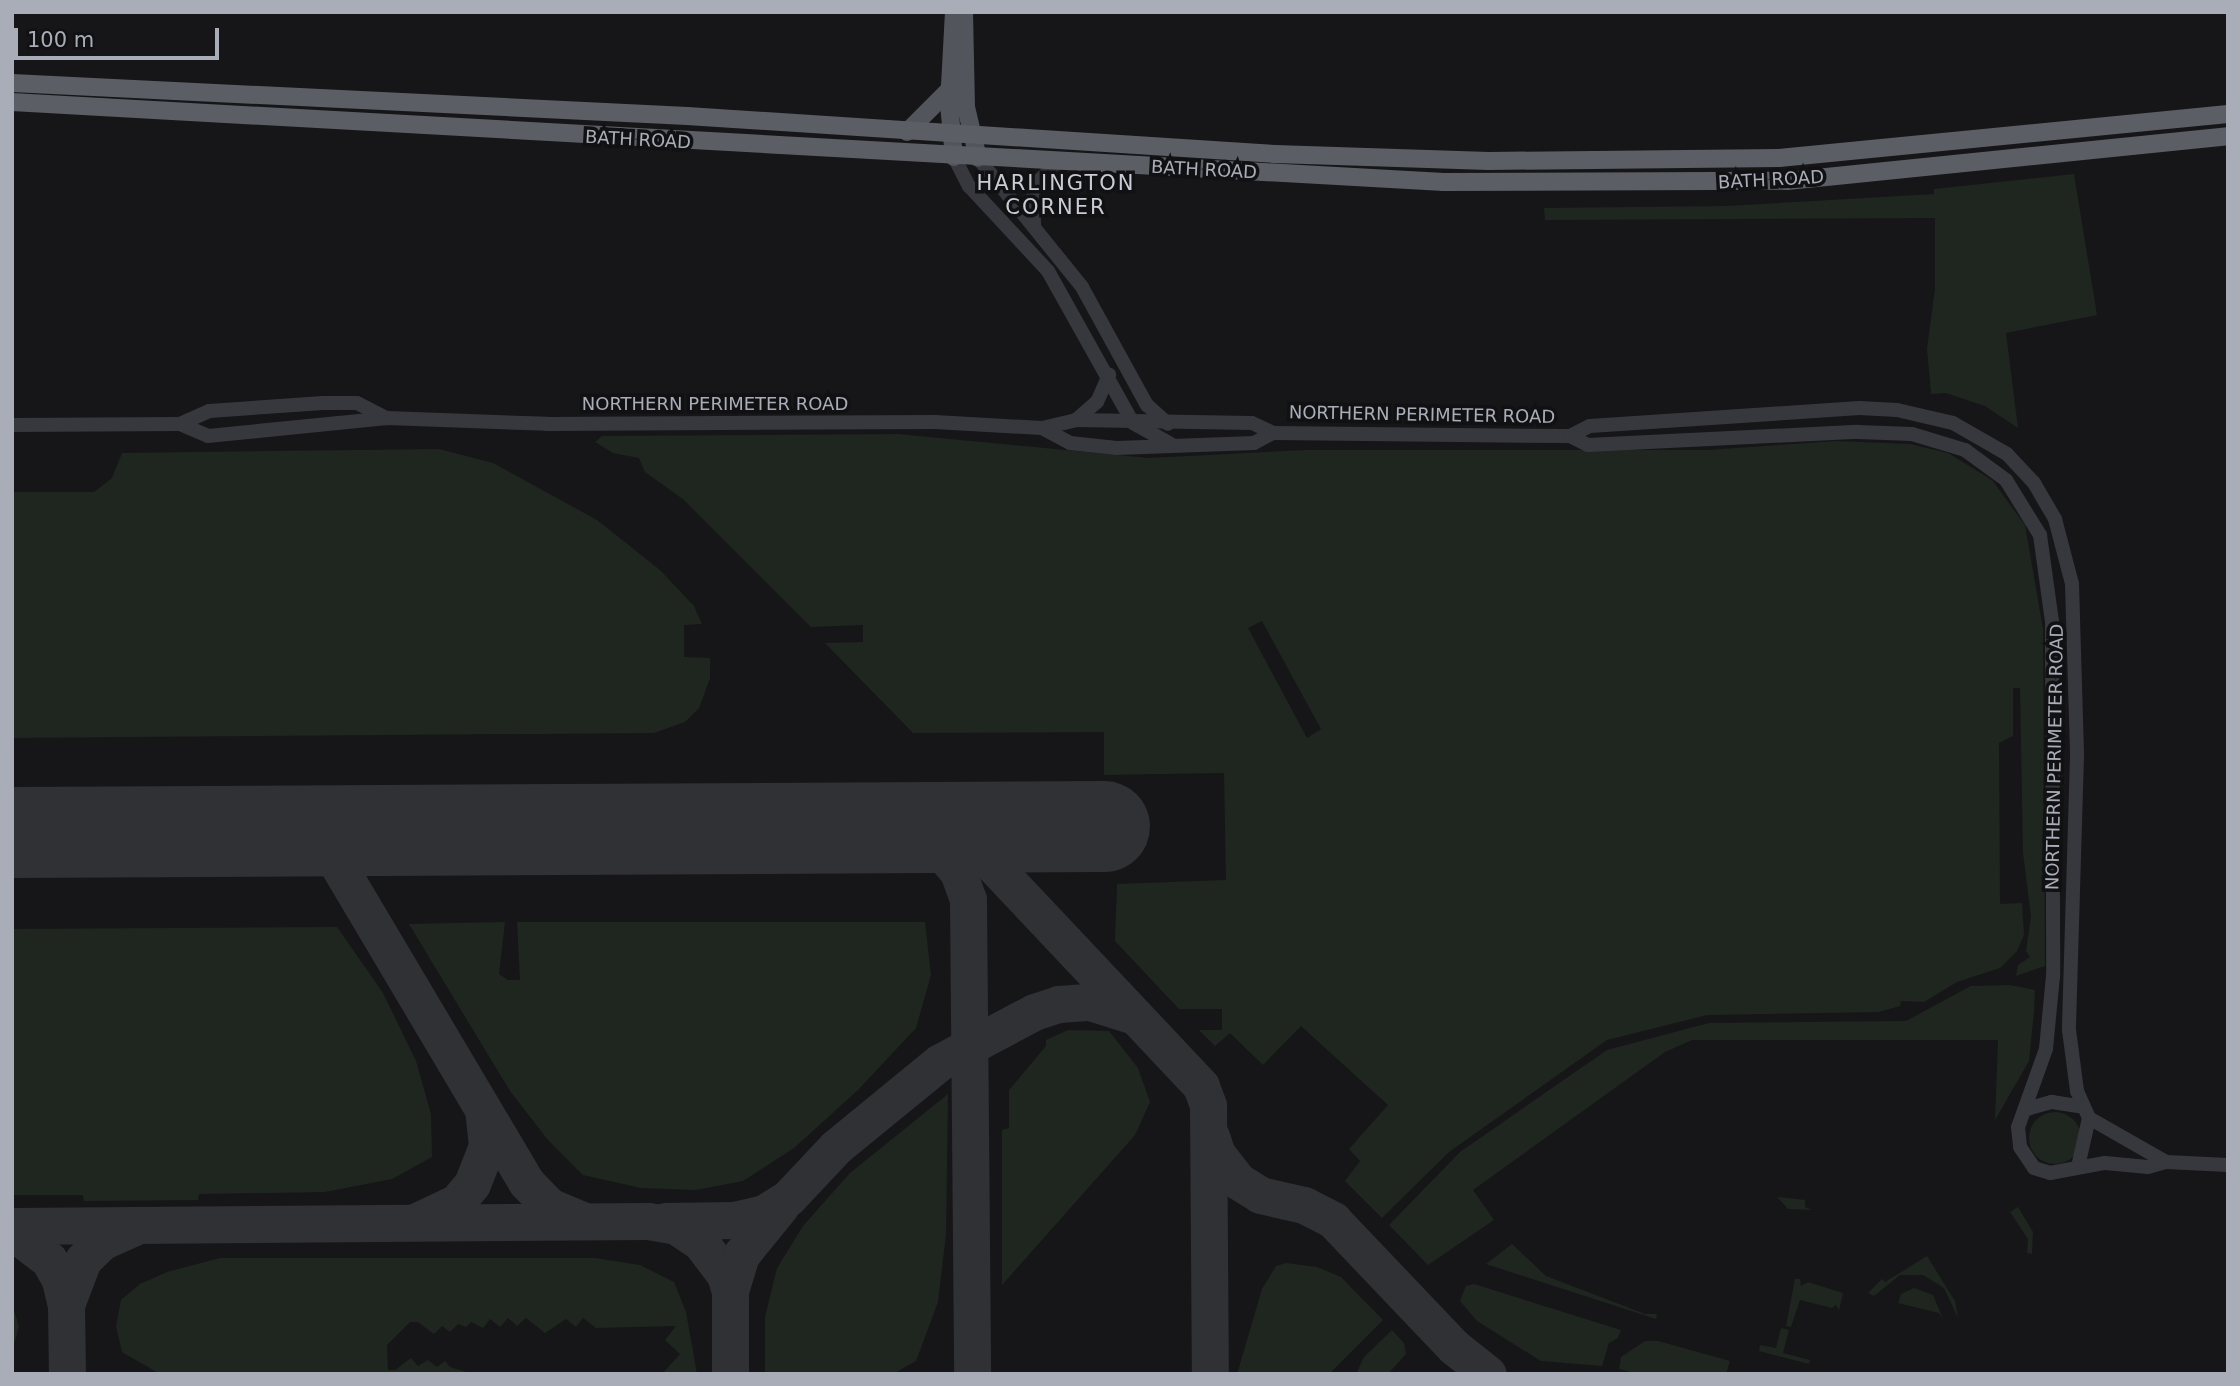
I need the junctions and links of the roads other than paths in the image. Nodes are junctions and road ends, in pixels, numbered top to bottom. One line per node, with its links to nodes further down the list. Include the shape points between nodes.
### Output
1 (954, 12): 4 (main road)
2 (964, 12): 9 (main road)
3 (12, 83): 7 (highway, BATH ROAD, via 687,116)
4 (951, 88): 7 (main road); 8 (main road)
5 (12, 102): 11 (highway, BATH ROAD)
6 (2228, 114): 9 (highway, BATH ROAD, via 1832,153 1689,160 1383,159)
7 (907, 132): 8 (highway, BATH ROAD)
8 (951, 134): 9 (highway, BATH ROAD); 11 (main road)
9 (969, 134): 12 (main road)
10 (2228, 136): 13 (highway, BATH ROAD, via 1787,181 1444,182)
11 (954, 156): 12 (highway, BATH ROAD); 15 (street, via 969,186 1048,271)
12 (978, 158): 13 (highway, BATH ROAD); 14 (street)
13 (1058, 163): 14 (street, via 1033,186)
14 (1034, 225): 16 (street, via 1082,287)
15 (1109, 374): 18 (street, via 1097,402); 19 (street)
16 (1135, 380): 19 (street); 21 (street, via 1147,405)
17 (387, 418): 20 (street, NORTHERN PERIMETER ROAD, via 208,436); 20 (street, NORTHERN PERIMETER ROAD, via 358,403 323,403 209,411); 23 (street, NORTHERN PERIMETER ROAD, via 547,424 935,422)
18 (1076, 420): 19 (street, NORTHERN PERIMETER ROAD); 23 (street, NORTHERN PERIMETER ROAD)
19 (1133, 423): 21 (street, NORTHERN PERIMETER ROAD); 26 (street); 27 (street)
20 (180, 424): 22 (street, NORTHERN PERIMETER ROAD)
21 (1168, 424): 24 (street, NORTHERN PERIMETER ROAD, via 1252,423)
22 (12, 425)
23 (1042, 428): 27 (street, NORTHERN PERIMETER ROAD, via 1070,443)
24 (1273, 433): 25 (street, NORTHERN PERIMETER ROAD); 26 (street, NORTHERN PERIMETER ROAD, via 1254,443)
25 (1570, 436): 28 (street, NORTHERN PERIMETER ROAD, via 1588,445 1858,432 1912,434 1948,442 1979,458 2006,480 2026,505 2045,550 2050,589 2054,903 2046,1049); 29 (street, NORTHERN PERIMETER ROAD, via 1590,426 1734,414 1897,410 1973,432 2007,454 2034,483 2055,519 2076,612 2077,791 2068,1030)
26 (1171, 444): 27 (street, NORTHERN PERIMETER ROAD)
27 (1117, 448)
28 (2027, 1109): 29 (street, via 2052,1102); 32 (street, via 2017,1134 2027,1162 2050,1173)
29 (2086, 1112): 30 (street); 32 (street)
30 (2166, 1162): 31 (street); 32 (street, via 2148,1167 2114,1162)
31 (2228, 1165)
32 (2078, 1167)

